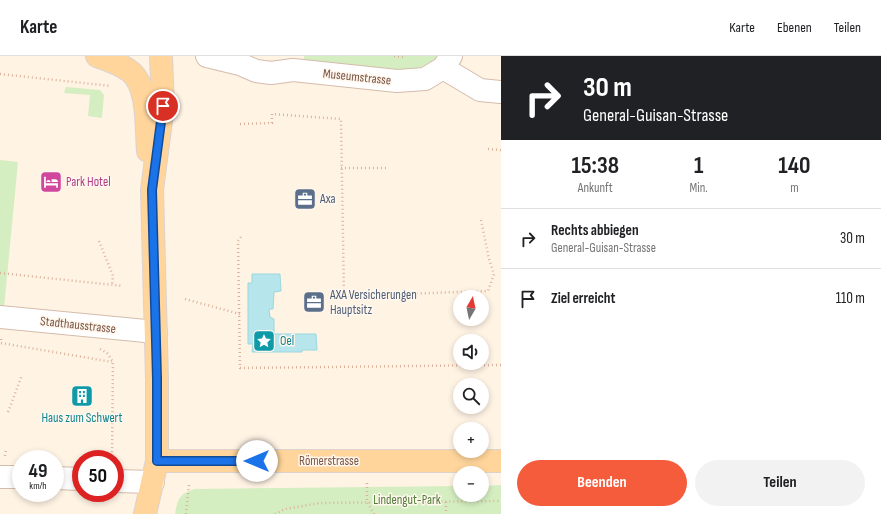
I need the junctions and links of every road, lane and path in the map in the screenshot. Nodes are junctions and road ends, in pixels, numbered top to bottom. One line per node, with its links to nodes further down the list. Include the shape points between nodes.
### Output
1 (98, 56): 13 (main road, via 131,72 139,82 143,93)
2 (161, 56): 13 (main road, via 163,106)
3 (207, 56): 4 (street, Museumstrasse, via 271,73 293,70 397,81 425,79)
4 (447, 62): 7 (street, Museumstrasse, via 480,90)
5 (0, 74): 6 (path)
6 (112, 86)
7 (501, 92)
8 (240, 124): 11 (path, via 272,123 272,114 341,119)
9 (488, 150): 10 (path)
10 (501, 150)
11 (341, 168): 12 (path); 14 (path, via 344,296 488,291 494,274)
12 (389, 168)
13 (152, 190): 23 (main road)
14 (481, 220)
15 (241, 237): 21 (path, via 238,241)
16 (99, 241): 18 (path, via 113,276)
17 (0, 273): 18 (path)
18 (112, 285): 19 (path)
19 (123, 286)
20 (185, 299): 21 (path)
21 (240, 314): 27 (path, via 240,368)
22 (0, 317): 23 (street, Stadthausstrasse)
23 (156, 332): 32 (main road)
24 (1, 343): 26 (path)
25 (107, 353): 26 (path)
26 (113, 362): 30 (path)
27 (501, 365)
28 (22, 376): 29 (path)
29 (8, 412)
30 (112, 450)
31 (501, 460): 32 (main road, Römerstrasse)
32 (155, 471): 35 (street); 41 (main road)
33 (0, 477): 34 (street)
34 (12, 477)
35 (124, 478)
36 (367, 483): 39 (path)
37 (189, 485): 42 (path)
38 (501, 501): 40 (path)
39 (367, 502): 40 (path); 43 (path, via 320,503 285,509); 44 (path)
40 (446, 502): 45 (path)
41 (145, 514)
42 (186, 514)
43 (275, 514)
44 (374, 514)
45 (446, 514)

